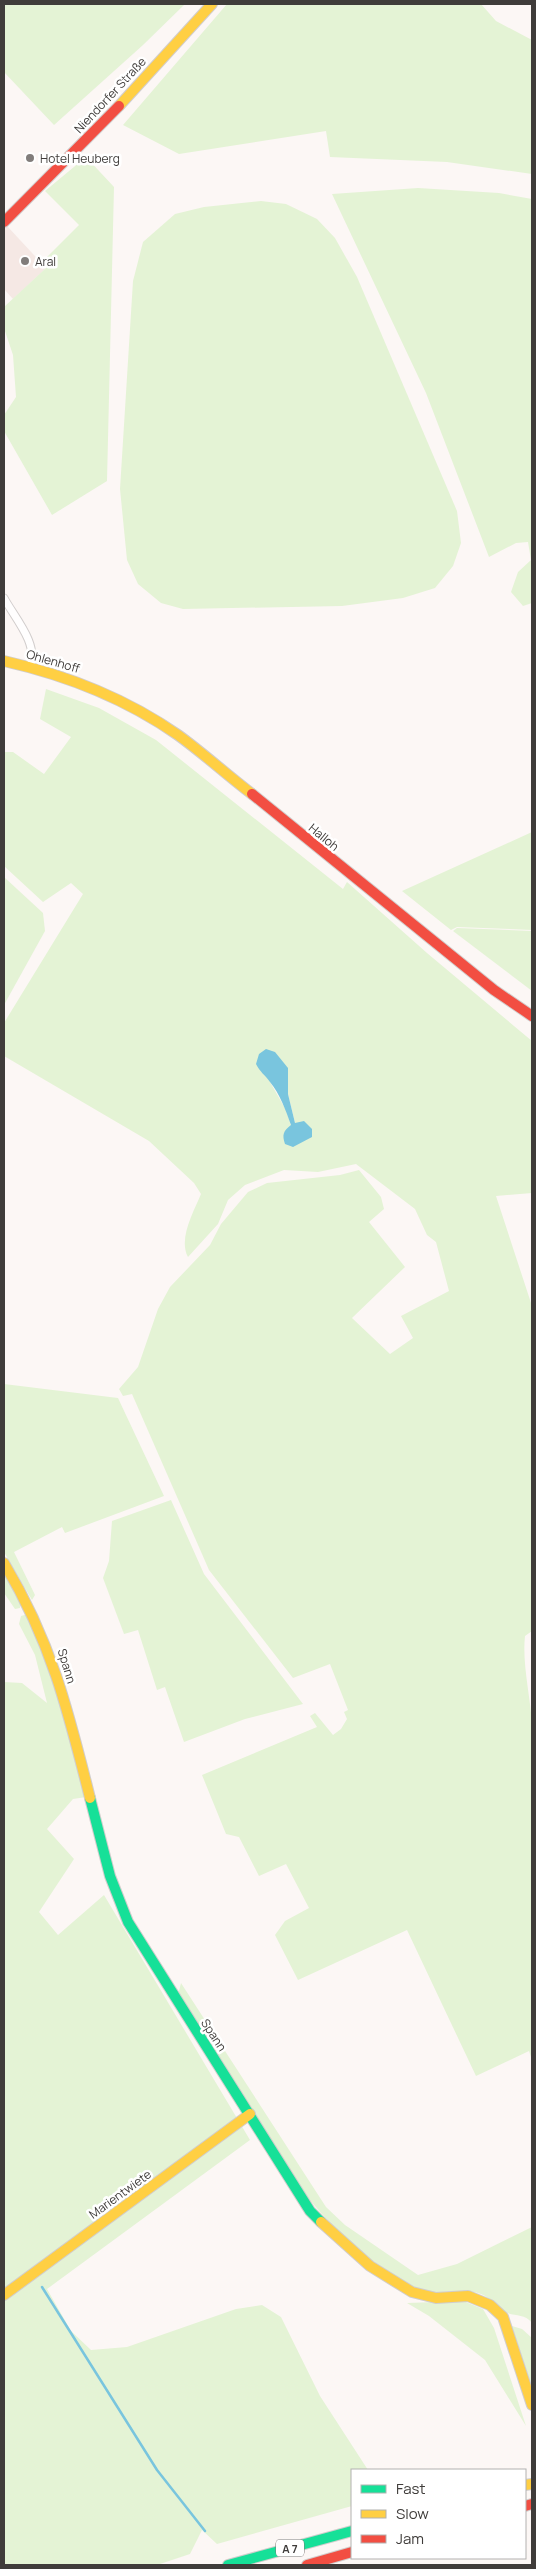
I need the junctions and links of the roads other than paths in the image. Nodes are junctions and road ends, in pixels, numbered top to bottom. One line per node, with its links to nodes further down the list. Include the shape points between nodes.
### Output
1 (212, 4): 2 (main road, Niendorfer Straße, via 89,138)
2 (4, 220)
3 (4, 598): 5 (street, via 31,647)
4 (4, 661): 5 (main road, Ohlenhoff)
5 (30, 666): 6 (main road, Ohlenhoff)
6 (94, 687): 7 (main road, Halloh, via 140,710 178,735 494,990)
7 (532, 1016)
8 (4, 1563): 9 (main road, Spann, via 48,1644 110,1877 128,1922)
9 (250, 2114): 10 (main road, Marientwiete); 11 (main road, Spann, via 310,2211 347,2248 413,2293 431,2297 459,2294 481,2298 504,2316)
10 (4, 2295)
11 (532, 2405)
12 (351, 2531): 14 (main road, A 7)
13 (351, 2552): 15 (main road, A 7)
14 (228, 2565)
15 (307, 2565)

